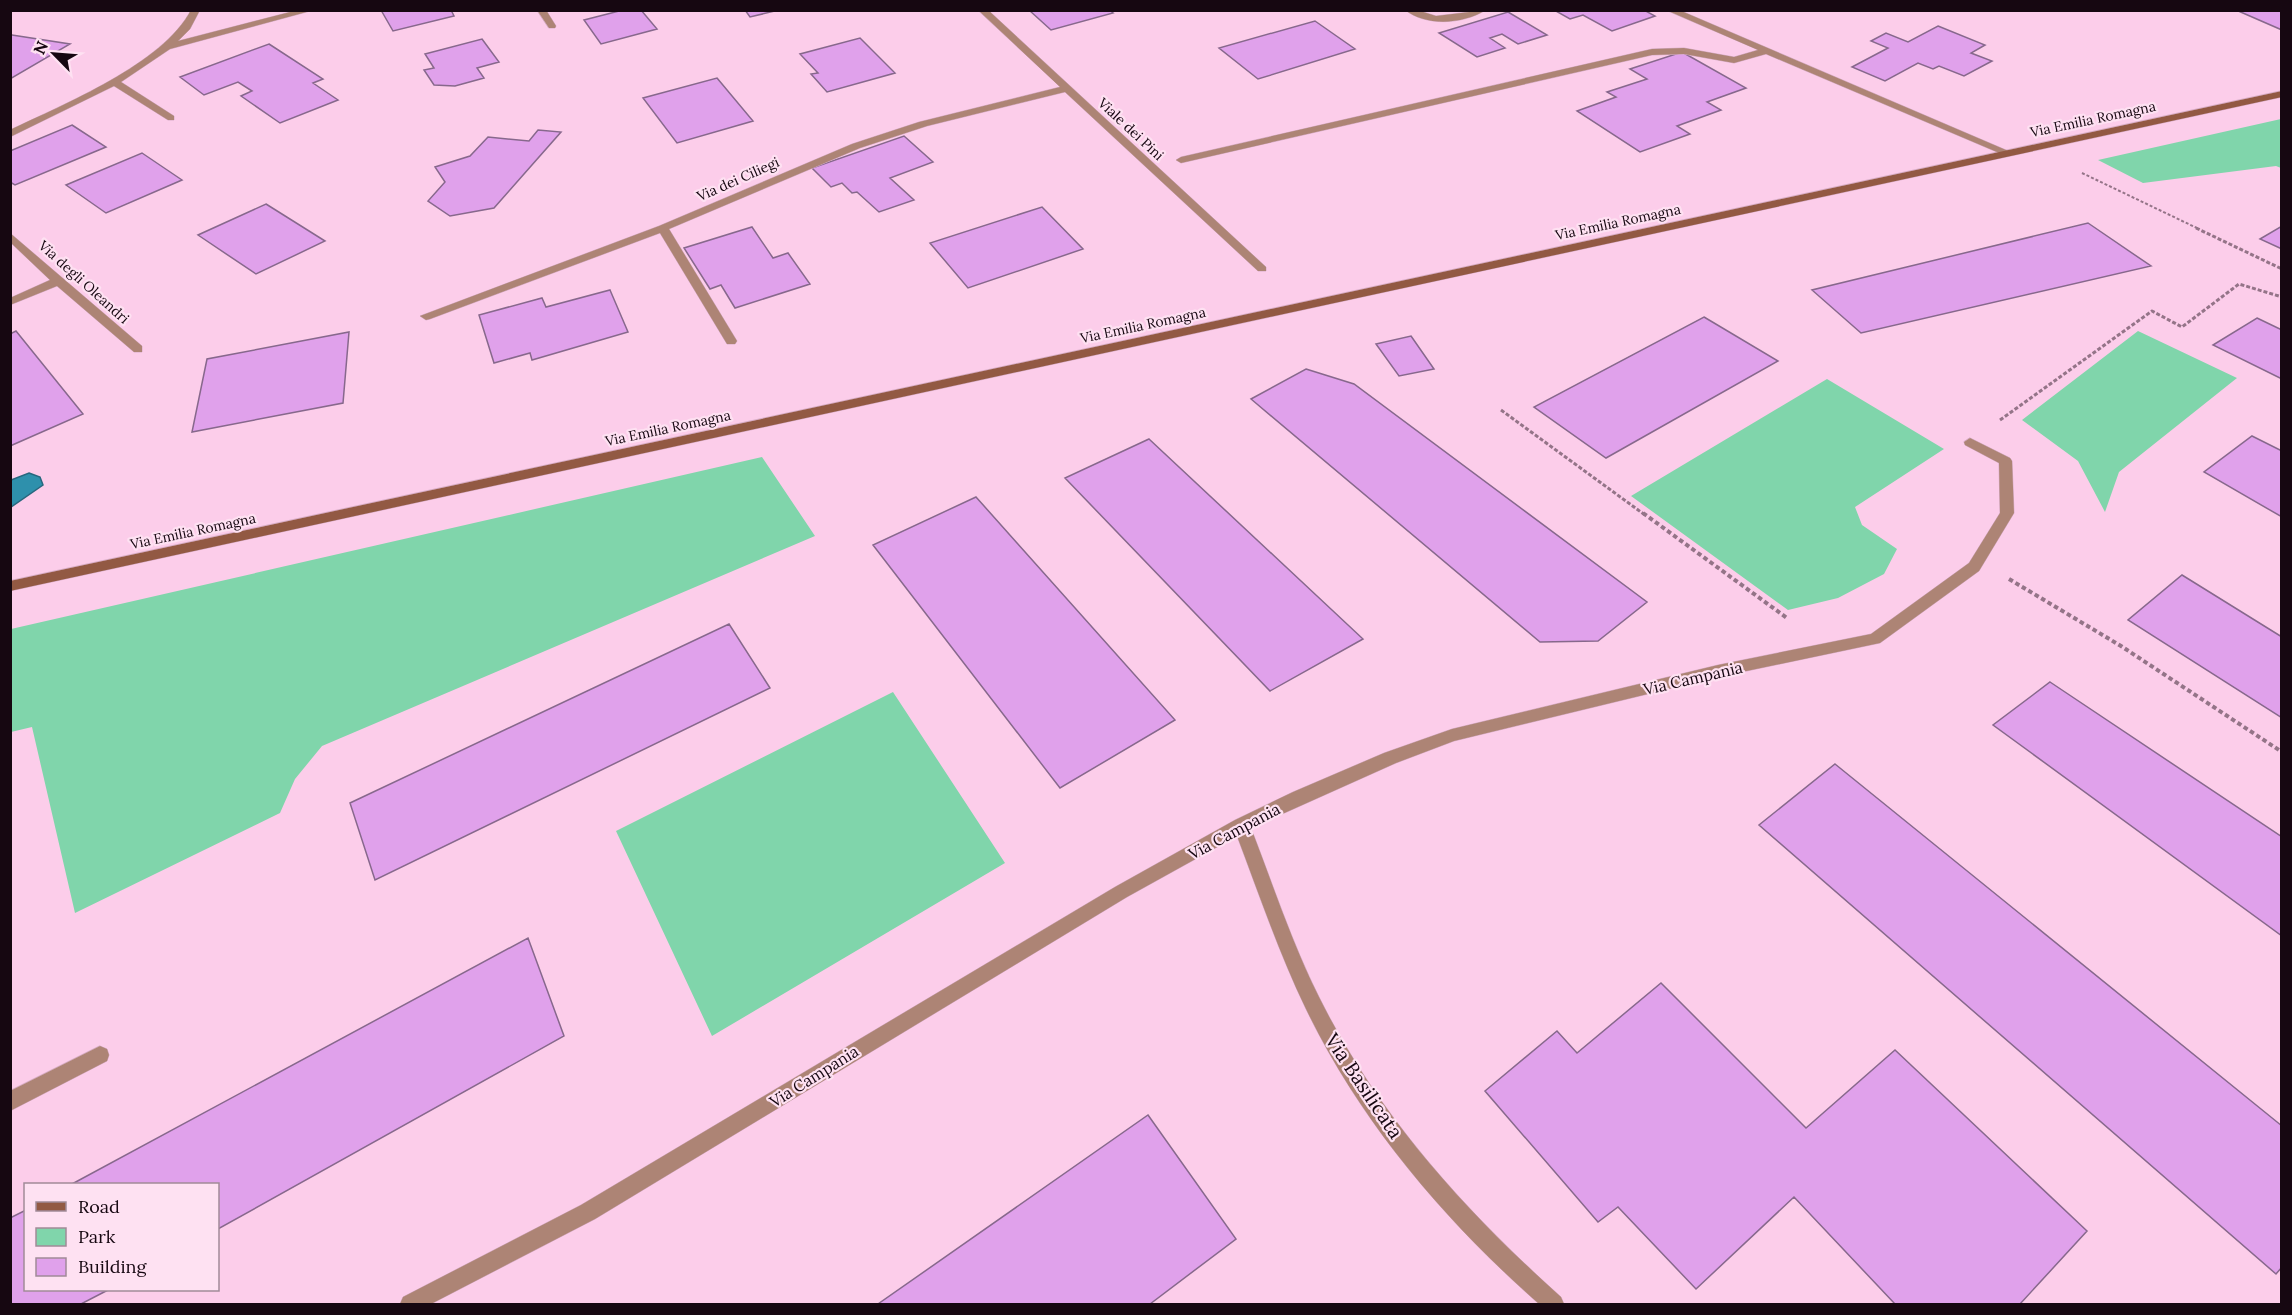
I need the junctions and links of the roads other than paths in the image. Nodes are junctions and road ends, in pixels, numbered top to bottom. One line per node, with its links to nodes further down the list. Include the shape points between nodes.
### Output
1 (196, 10): 9 (street, via 189,28)
2 (310, 10): 9 (street)
3 (541, 10): 8 (street)
4 (982, 10): 12 (street, Viale dei Pini)
5 (1409, 10): 6 (street, via 1441,20)
6 (1482, 10)
7 (1670, 10): 10 (street)
8 (552, 26)
9 (168, 46): 11 (street)
10 (1766, 51): 16 (street); 17 (street, via 1734,60 1684,51 1652,52)
11 (113, 81): 14 (street); 15 (street)
12 (1067, 88): 18 (street, Via dei Ciliegi, via 881,137); 20 (street, Viale dei Pini)
13 (2282, 94): 16 (main road, Via Emilia Romagna)
14 (171, 118)
15 (10, 134)
16 (2008, 153): 27 (main road, Via Emilia Romagna)
17 (1181, 160)
18 (663, 228): 23 (street, Via dei Ciliegi); 24 (street)
19 (10, 236): 21 (street, Via degli Oleandri)
20 (1262, 269)
21 (58, 281): 22 (street); 25 (street, Via degli Oleandri)
22 (10, 302)
23 (426, 316)
24 (731, 341)
25 (138, 350)
26 (1970, 442): 28 (street, Via Campania, via 2005,460 2007,513 1974,567 1875,639 1718,671 1452,735 1365,768)
27 (10, 586)
28 (1241, 825): 31 (street, Via Campania, via 1014,955 588,1212); 32 (street, Via Basilicata, via 1315,1005 1355,1076 1439,1190 1492,1248)
29 (100, 1055): 30 (street)
30 (10, 1102)
31 (411, 1305)
32 (1554, 1305)

